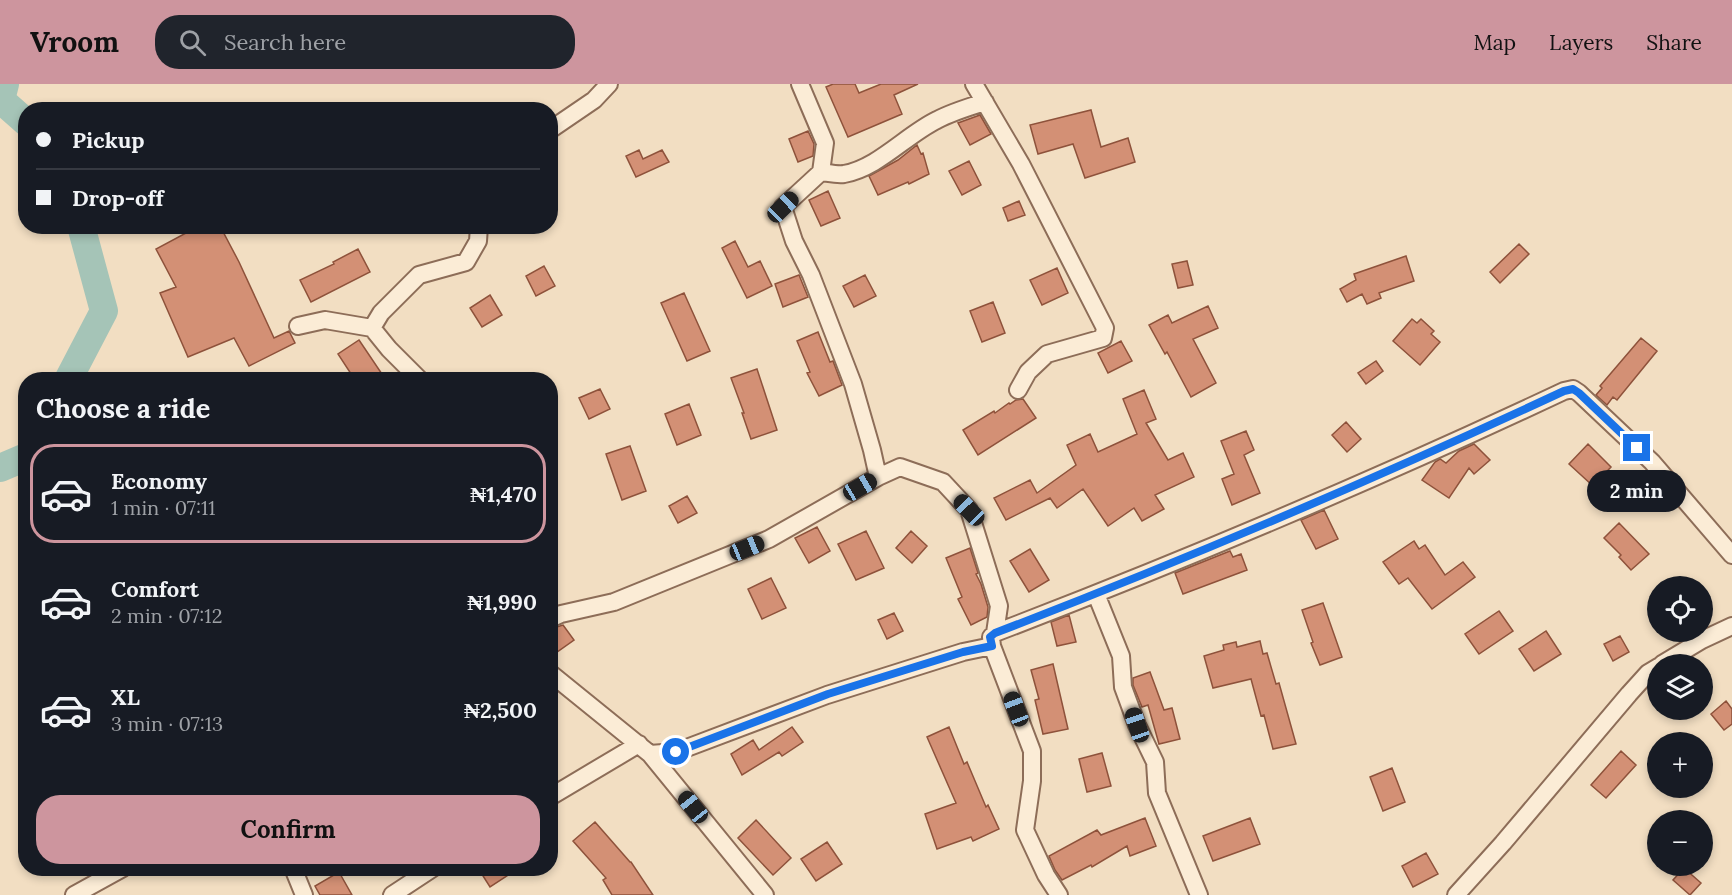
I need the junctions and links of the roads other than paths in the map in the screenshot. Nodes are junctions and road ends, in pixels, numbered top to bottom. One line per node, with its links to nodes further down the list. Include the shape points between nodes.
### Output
1 (609, 84): 5 (street, via 594,100)
2 (800, 84): 6 (street, via 825,143)
3 (974, 84): 4 (street)
4 (985, 102): 6 (street, via 936,120 857,171 842,175); 11 (street, via 1106,328 1103,338 1047,354 1028,372)
5 (558, 125)
6 (821, 172): 12 (street, via 783,207 853,384)
7 (478, 234): 9 (street, via 466,262 419,275 381,313)
8 (298, 326): 9 (street, via 325,320)
9 (372, 328): 10 (street)
10 (412, 372)
11 (1018, 390)
12 (878, 477): 15 (street, via 769,539 614,602); 17 (street, via 900,467 932,478 943,482 969,510 999,606)
13 (1732, 555): 14 (street, via 1652,462 1573,389 1312,505)
14 (1096, 594): 17 (street); 31 (street, via 1121,656 1124,687 1137,725 1155,762 1157,793)
15 (558, 615)
16 (1732, 626): 18 (street)
17 (993, 639): 21 (street, via 828,694 676,752); 30 (street, via 1032,751 1025,830)
18 (1679, 654)
19 (1647, 674): 32 (street)
20 (558, 679): 21 (street)
21 (644, 749): 22 (street); 29 (street)
22 (558, 793)
23 (108, 876): 26 (street)
24 (296, 876): 27 (street)
25 (421, 876): 28 (street)
26 (74, 895)
27 (304, 895)
28 (392, 895)
29 (765, 895)
30 (1059, 895)
31 (1199, 895)
32 (1456, 895)

